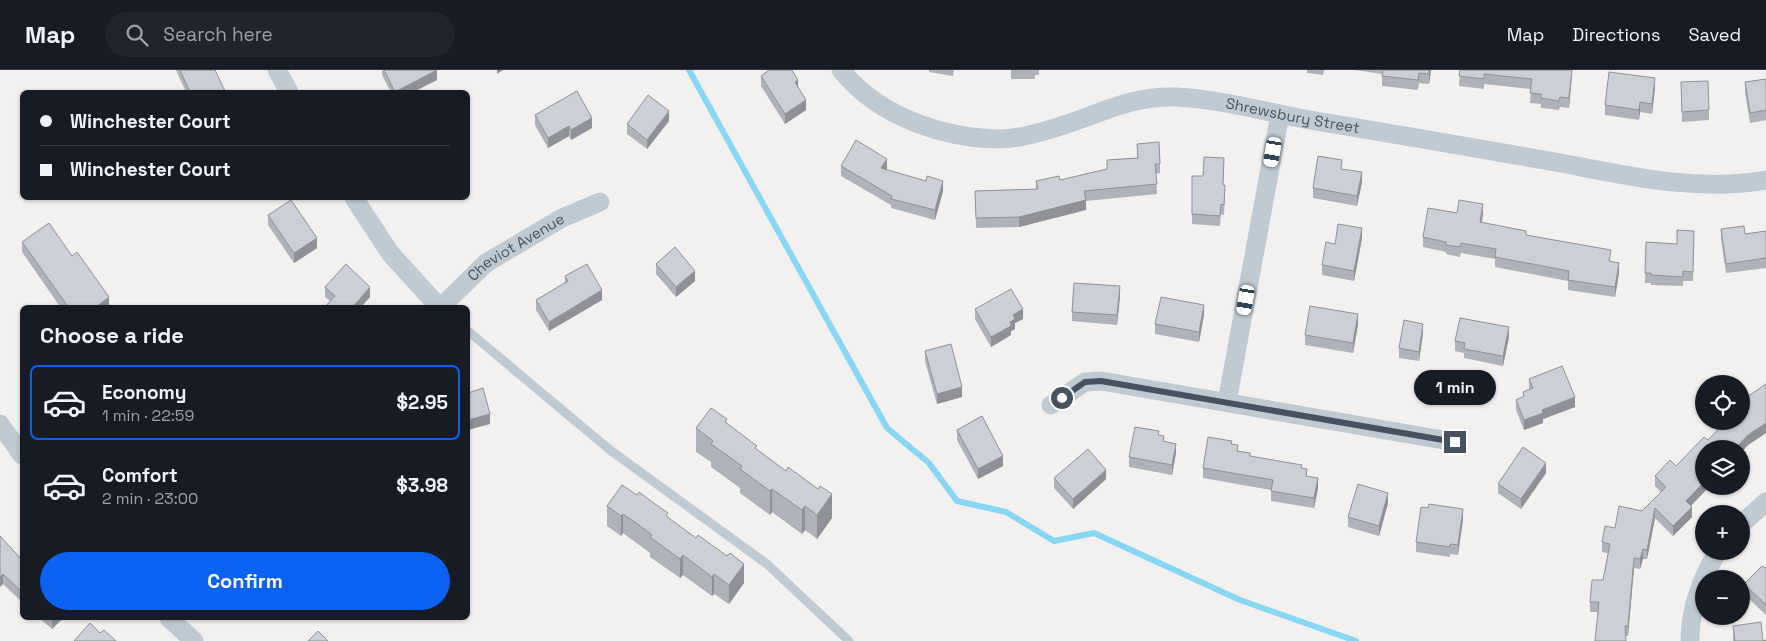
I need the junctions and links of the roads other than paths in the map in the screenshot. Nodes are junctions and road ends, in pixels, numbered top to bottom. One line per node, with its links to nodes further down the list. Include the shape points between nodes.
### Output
1 (277, 70): 3 (street)
2 (841, 70): 4 (street, Shrewsbury Street, via 862,92 884,108 944,132 974,137 1029,136 1128,101 1151,97 1206,99)
3 (287, 90)
4 (1280, 114): 5 (street, Shrewsbury Street, via 1650,180 1710,184); 11 (street)
5 (1766, 180)
6 (355, 200): 8 (street, via 390,253)
7 (600, 202): 9 (street, Cheviot Avenue, via 562,218 486,263)
8 (437, 305)
9 (443, 305)
10 (470, 333): 21 (lane, via 610,450 766,564)
11 (1227, 402): 12 (street, via 1101,381 1085,382); 14 (street)
12 (1050, 405)
13 (0, 424): 15 (street)
14 (1455, 442)
15 (20, 452)
16 (1766, 502): 17 (street)
17 (1750, 516)
18 (1713, 560): 22 (street, via 1696,598 1690,621)
19 (171, 620): 20 (street)
20 (194, 641)
21 (849, 641)
22 (1690, 641)

